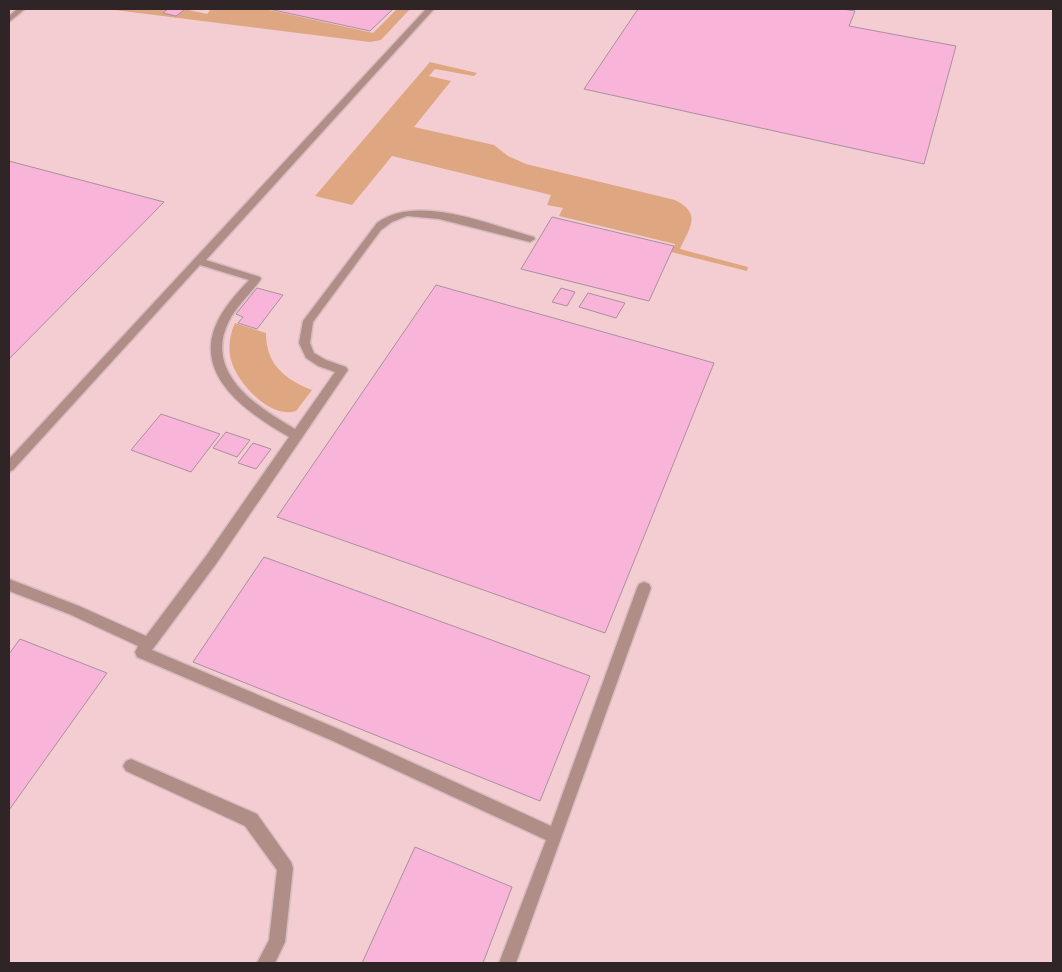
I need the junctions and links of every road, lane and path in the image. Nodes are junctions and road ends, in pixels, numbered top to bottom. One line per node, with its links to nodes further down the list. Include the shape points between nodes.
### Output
1 (21, 9): 3 (lane)
2 (430, 9): 5 (lane)
3 (9, 20)
4 (530, 239): 6 (lane, via 429,214 411,213 385,221 308,322 303,345 311,358 342,370)
5 (198, 261): 6 (lane, via 256,279 220,328 216,359 233,390 259,413); 7 (lane)
6 (296, 435): 10 (lane)
7 (9, 467)
8 (9, 585): 10 (lane)
9 (644, 588): 12 (lane)
10 (148, 644): 12 (lane, via 142,652 338,736)
11 (131, 766): 13 (lane, via 252,820 285,868 277,942)
12 (555, 836): 14 (lane)
13 (266, 963)
14 (508, 963)

